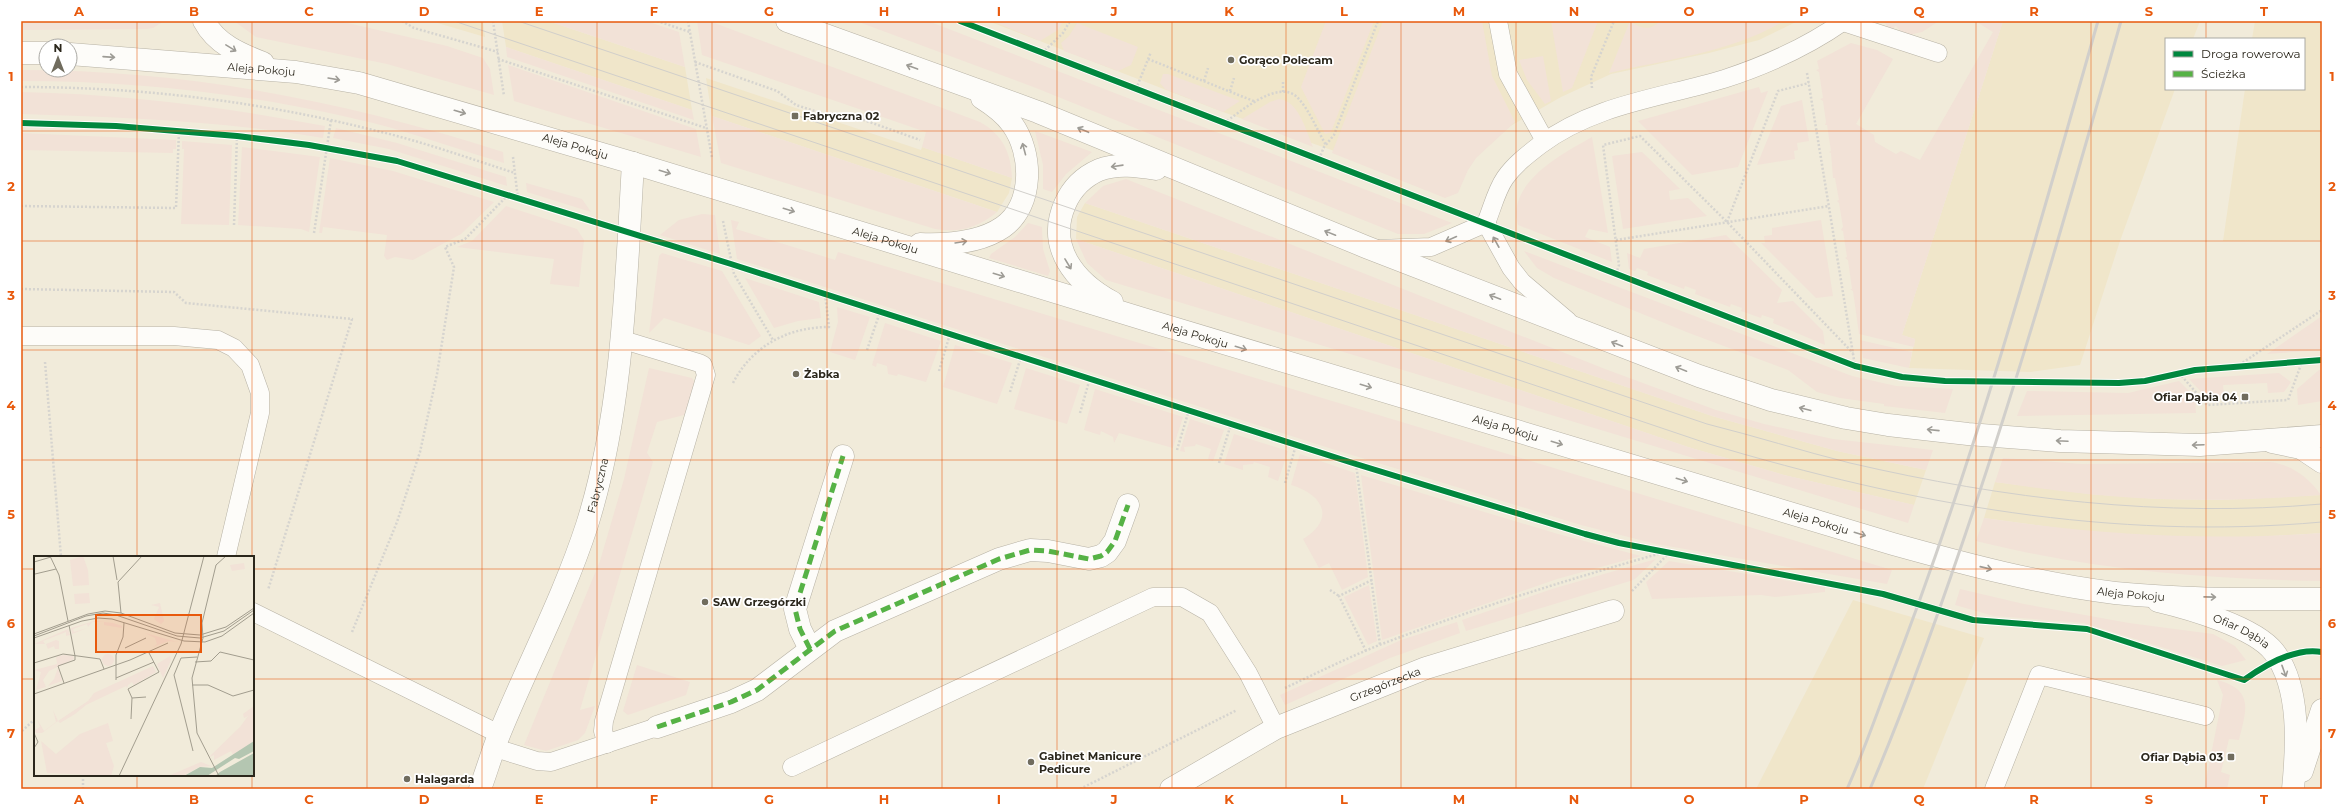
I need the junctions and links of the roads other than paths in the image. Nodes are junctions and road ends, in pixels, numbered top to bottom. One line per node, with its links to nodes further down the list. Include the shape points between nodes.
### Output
1 (204, 21): 9 (main road, one-way to 9, via 217,38 239,53 265,64)
2 (787, 21): 10 (main road, one-way to 2)
3 (1498, 21): 11 (lane, via 1508,74)
4 (1843, 22): 7 (lane); 11 (lane, via 1773,62 1725,78 1597,113)
5 (21, 53): 6 (main road)
6 (38, 53)
7 (1938, 53)
8 (78, 55): 9 (main road, Aleja Pokoju, one-way to 9)
9 (296, 72): 12 (main road, Aleja Pokoju, one-way to 12, via 359,83)
10 (949, 80): 13 (main road, one-way to 10, via 1079,128); 15 (main road, one-way to 10, via 935,244 974,240 1003,227 1018,211 1022,202 1027,169 1026,156 1018,133 1012,123 997,109)
11 (1545, 141): 14 (lane, via 1527,155 1505,179)
12 (633, 162): 15 (main road, Aleja Pokoju, one-way to 15); 20 (main road, Fabryczna)
13 (1209, 183): 16 (main road, one-way to 13); 17 (main road, one-way to 17, via 1158,169 1126,165 1112,167 1100,170 1081,181 1064,206 1059,225 1060,242 1072,271 1104,298)
14 (1486, 223): 16 (lane, one-way to 16, via 1431,247 1402,250); 18 (lane, one-way to 14, via 1522,282 1511,268)
15 (881, 238): 17 (main road, Aleja Pokoju, one-way to 17)
16 (1366, 247): 18 (main road, one-way to 16)
17 (1150, 321): 27 (main road, Aleja Pokoju, one-way to 27, via 1893,544 1961,563)
18 (1580, 330): 22 (main road, one-way to 18, via 2167,446 2101,444 1888,425 1771,400 1699,376)
19 (21, 336): 26 (lane, via 174,336 218,340 234,348 250,365 260,393 260,414)
20 (620, 339): 36 (main road, Fabryczna, via 611,425 587,524 561,596); 37 (lane, via 699,363 706,371 604,721)
21 (2322, 436): 22 (main road)
22 (2265, 441): 24 (main road, via 2301,448)
23 (843, 456): 31 (main road, via 795,609 800,629)
24 (2322, 462)
25 (1128, 505): 31 (main road, via 1116,541 1101,556 1089,560 1048,551 1021,551 835,630)
26 (226, 556)
27 (2115, 593): 28 (main road, Aleja Pokoju, one-way to 28); 42 (main road, Ofiar Dąbia, one-way to 42, via 2207,615 2243,630 2273,651 2280,661 2291,690 2297,755)
28 (2322, 599)
29 (1613, 611): 35 (main road, Grzegórzecka, via 1426,668)
30 (254, 612): 36 (lane, via 342,656)
31 (810, 649): 34 (main road, via 757,690)
32 (2322, 710): 42 (main road, Ofiar Dąbia)
33 (2205, 716): 41 (lane, via 2039,675)
34 (657, 727): 37 (lane)
35 (1276, 728): 38 (lane, via 1262,698 1210,613 1182,597 1153,597); 40 (main road, Grzegórzecka)
36 (497, 741): 37 (lane, via 537,761 551,762); 39 (main road, Fabryczna)
37 (606, 744)
38 (792, 767)
39 (480, 789)
40 (1172, 789)
41 (1994, 789)
42 (2294, 789)

